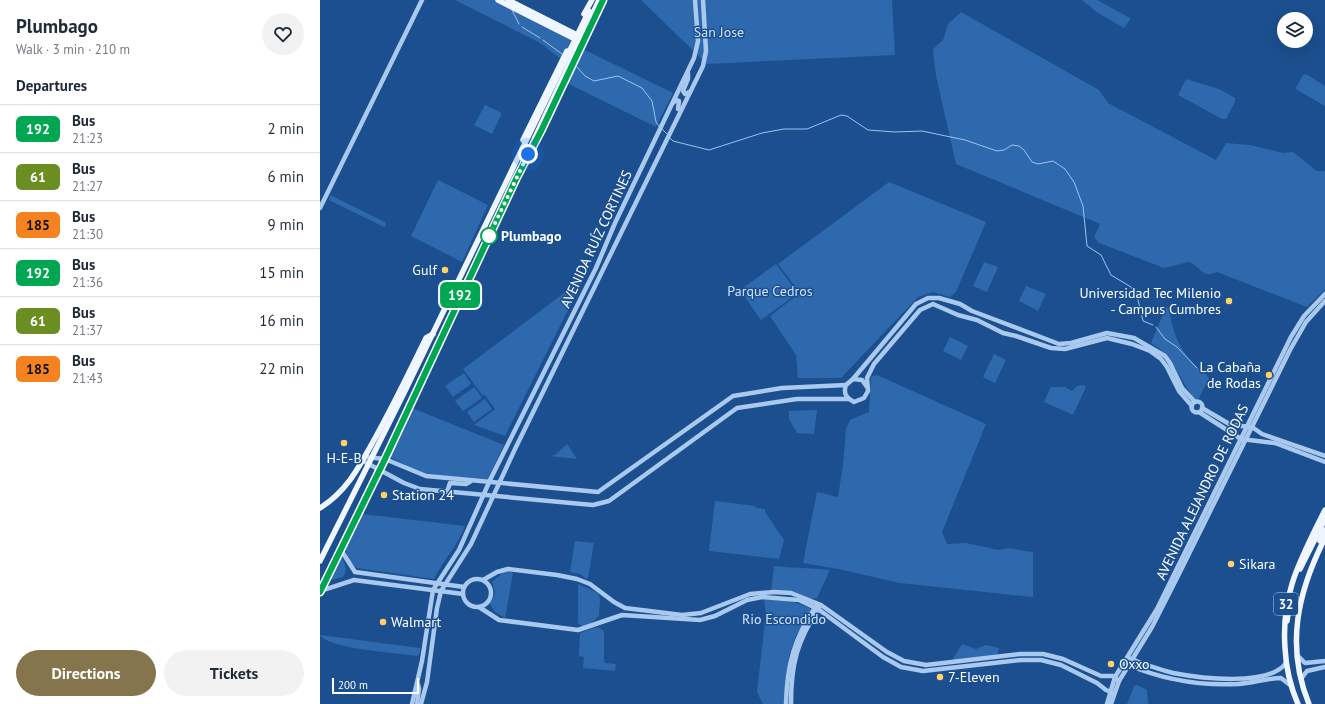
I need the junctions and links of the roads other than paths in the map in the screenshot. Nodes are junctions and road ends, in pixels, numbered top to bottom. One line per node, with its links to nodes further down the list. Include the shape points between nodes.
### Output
1 (422, 0): 20 (street)
2 (498, 0): 10 (main road)
3 (508, 0): 10 (main road)
4 (592, 0): 10 (main road)
5 (595, 0): 18 (main road, bridge)
6 (599, 0): 19 (main road, bridge)
7 (603, 0): 11 (main road)
8 (695, 0): 14 (street, AVENIDA RUÍZ CORTINES, via 698,41)
9 (703, 0): 15 (street, AVENIDA RUÍZ CORTINES, via 706,51 701,69)
10 (574, 36): 11 (main road); 12 (main road)
11 (584, 41): 13 (main road)
12 (569, 47): 13 (main road, via 574,47); 18 (main road, via 528,130)
13 (578, 52): 19 (main road)
14 (688, 71): 15 (street, via 683,91 685,94); 16 (street, AVENIDA RUÍZ CORTINES)
15 (689, 92): 17 (street, AVENIDA RUÍZ CORTINES)
16 (672, 104): 17 (street, via 676,100 680,103 672,120); 57 (street, AVENIDA RUÍZ CORTINES, via 596,268)
17 (671, 130): 58 (street, AVENIDA RUÍZ CORTINES)
18 (521, 150): 32 (main road)
19 (528, 154): 51 (main road)
20 (320, 208)
21 (1325, 294): 35 (street, AVENIDA ALEJANDRO DE RODAS, via 1304,316)
22 (933, 297): 24 (street); 25 (street); 39 (street, via 916,304)
23 (1325, 301): 36 (street, AVENIDA ALEJANDRO DE RODAS, via 1306,322)
24 (956, 303): 26 (street); 27 (street)
25 (933, 304): 27 (street); 41 (street, via 920,310 874,364 867,378)
26 (966, 307): 28 (street, via 966,312); 29 (street)
27 (951, 311): 28 (street)
28 (962, 316): 31 (street)
29 (1001, 321): 30 (street); 31 (street)
30 (1011, 326): 33 (street); 34 (street)
31 (996, 329): 33 (street)
32 (433, 334): 37 (main road); 38 (main road, via 426,338)
33 (1008, 334): 34 (street)
34 (1039, 341): 43 (street, via 1071,343 1107,333 1134,338 1165,356)
35 (1287, 344): 36 (street); 47 (street, AVENIDA ALEJANDRO DE RODAS)
36 (1290, 350): 47 (street, AVENIDA ALEJANDRO DE RODAS)
37 (415, 370): 38 (main road); 44 (main road)
38 (408, 376): 46 (main road)
39 (853, 379): 40 (street); 41 (street, via 862,380)
40 (846, 385): 42 (street, via 845,392); 58 (street, via 782,388 733,396 598,492)
41 (867, 387): 42 (street, via 866,395 861,401 854,402)
42 (849, 399): 62 (street, via 790,400 737,408 602,504)
43 (1193, 404): 45 (street, via 1194,411); 45 (street, via 1201,404)
44 (397, 407): 46 (main road); 50 (main road)
45 (1200, 410): 47 (street, via 1230,425); 48 (street)
46 (390, 413): 52 (main road)
47 (1249, 426): 48 (street, AVENIDA ALEJANDRO DE RODAS); 49 (street, via 1262,434)
48 (1243, 440): 53 (street, via 1275,443); 90 (street, AVENIDA ALEJANDRO DE RODAS, via 1179,574 1152,627); 92 (street, AVENIDA ALEJANDRO DE RODAS, via 1157,609)
49 (1325, 456)
50 (372, 457): 51 (street); 52 (main road)
51 (385, 459): 54 (main road); 55 (street, via 419,474)
52 (365, 461): 54 (street); 63 (main road, via 348,485); 71 (main road)
53 (1325, 462)
54 (380, 469): 59 (street, via 408,485); 70 (main road)
55 (447, 479): 56 (street); 59 (street, via 444,488)
56 (470, 480): 57 (street); 60 (street, via 466,484 450,483)
57 (490, 482): 58 (street); 61 (street, AVENIDA RUÍZ CORTINES)
58 (499, 483): 62 (street, AVENIDA RUÍZ CORTINES)
59 (429, 490): 60 (street)
60 (447, 492): 61 (street)
61 (484, 495): 62 (street); 66 (street, AVENIDA RUÍZ CORTINES)
62 (493, 496): 67 (street, AVENIDA RUÍZ CORTINES)
63 (320, 508)
64 (1325, 510): 86 (main road, 32, via 1294,574 1285,610)
65 (1325, 519): 86 (main road, via 1298,572)
66 (471, 523): 67 (street); 77 (street, AVENIDA RUÍZ CORTINES, via 459,550)
67 (479, 528): 78 (street, AVENIDA RUÍZ CORTINES, via 467,553)
68 (1325, 530): 87 (main road, via 1300,589 1294,618)
69 (1325, 538): 87 (main road, 32, via 1305,584 1299,607)
70 (341, 550): 72 (street); 82 (main road)
71 (320, 561)
72 (355, 572): 73 (street); 74 (street)
73 (390, 577): 76 (street); 77 (street)
74 (354, 580): 76 (street); 82 (street)
75 (483, 580): 79 (street, via 472,580); 84 (street, via 508,569 557,574 590,584 625,608 682,615 701,613 742,595 762,592 791,594); 85 (street, via 490,586 491,595 487,603)
76 (389, 583): 80 (street)
77 (436, 583): 78 (street); 80 (street, AVENIDA RUÍZ CORTINES)
78 (445, 584): 79 (street); 81 (street, AVENIDA RUÍZ CORTINES)
79 (464, 587): 83 (street)
80 (433, 590): 81 (street); 88 (street, AVENIDA RUÍZ CORTINES)
81 (441, 591): 83 (street); 89 (street, AVENIDA RUÍZ CORTINES)
82 (320, 592)
83 (463, 594): 85 (street, via 470,605)
84 (818, 606): 85 (street, via 791,599 762,598 741,603 715,616 700,620 622,615 578,630 499,620); 102 (street, via 895,657 914,664 1042,654 1063,659 1101,676); 106 (street, via 883,657 901,667 923,671 1041,660 1061,665); 107 (street, via 794,644)
85 (479, 607)
86 (1285, 629): 95 (main road, 32)
87 (1296, 645): 91 (main road, 32)
88 (425, 646): 89 (street); 104 (street, AVENIDA RUÍZ CORTINES)
89 (432, 649): 110 (street, AVENIDA RUÍZ CORTINES)
90 (1137, 650): 92 (street, AVENIDA ALEJANDRO DE RODAS); 94 (street)
91 (1297, 655): 96 (street); 103 (main road, 32)
92 (1129, 658): 94 (street); 97 (street, AVENIDA ALEJANDRO DE RODAS)
93 (1325, 661): 96 (street)
94 (1141, 663): 95 (street, via 1185,675 1236,678 1275,673)
95 (1286, 663): 105 (main road, 32)
96 (1305, 663): 100 (street, via 1303,667)
97 (1126, 664): 99 (street); 101 (street, AVENIDA ALEJANDRO DE RODAS); 102 (street, AVENIDA ALEJANDRO DE RODAS)
98 (1325, 667): 100 (street)
99 (1136, 668): 101 (street); 105 (street, via 1184,681 1232,684 1281,678)
100 (1307, 671): 103 (street)
101 (1124, 673): 102 (street, AVENIDA ALEJANDRO DE RODAS)
102 (1117, 679): 106 (street, AVENIDA ALEJANDRO DE RODAS)
103 (1301, 679): 116 (main road, 32)
104 (418, 684): 108 (street); 109 (street)
105 (1290, 685): 115 (main road, 32)
106 (1112, 692): 113 (street, AVENIDA ALEJANDRO DE RODAS); 114 (street, AVENIDA ALEJANDRO DE RODAS)
107 (789, 693): 111 (street); 112 (street)
108 (412, 704)
109 (417, 704)
110 (421, 704)
111 (786, 704)
112 (791, 704)
113 (1107, 704)
114 (1111, 704)
115 (1298, 704)
116 (1309, 704)

